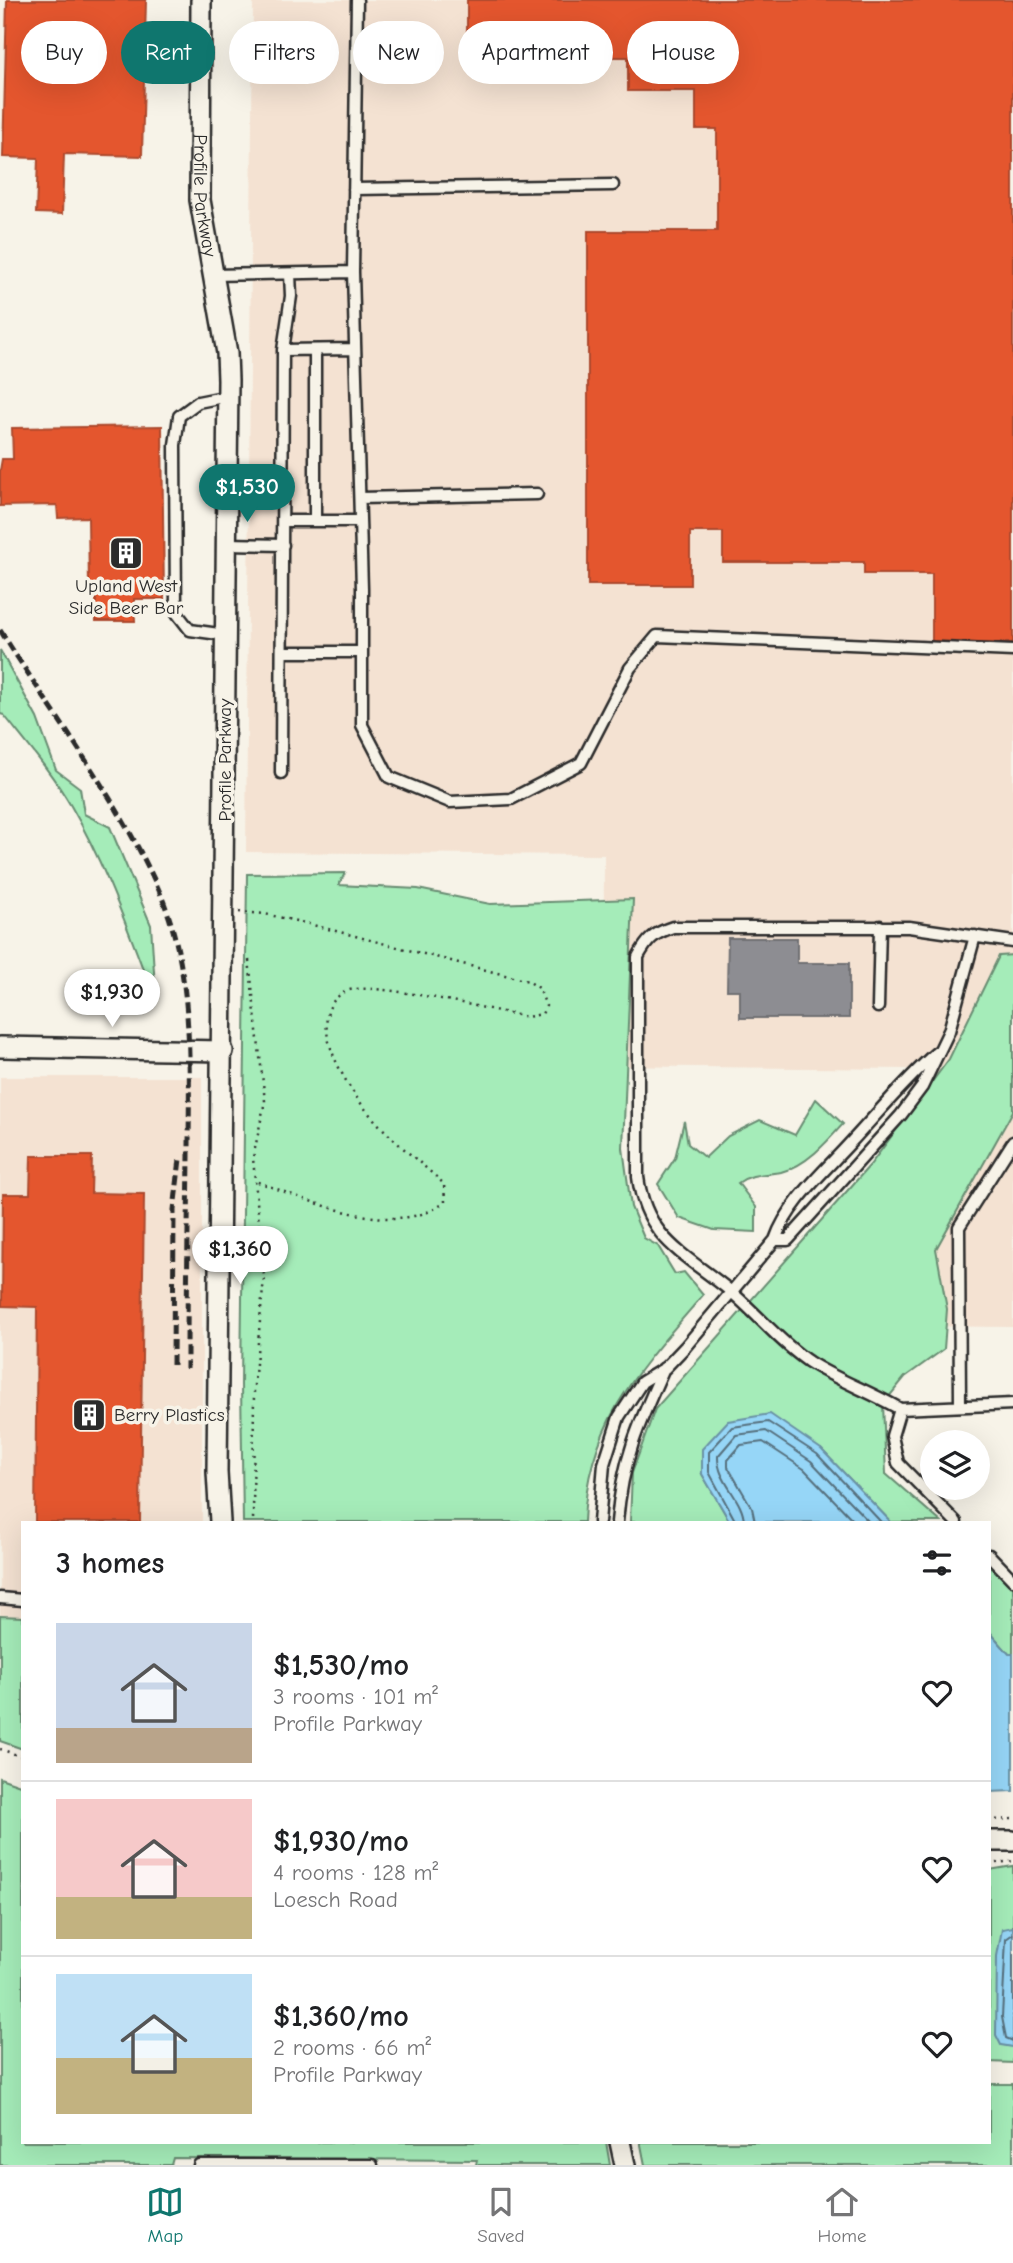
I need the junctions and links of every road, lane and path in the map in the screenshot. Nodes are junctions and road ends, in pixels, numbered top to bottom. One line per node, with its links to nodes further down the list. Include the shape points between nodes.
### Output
1 (201, 0): 7 (street, Profile Parkway, via 200,200)
2 (357, 0): 4 (lane)
3 (613, 185): 4 (lane)
4 (354, 189): 5 (lane)
5 (353, 272): 6 (lane); 8 (lane)
6 (290, 274): 7 (lane); 9 (lane)
7 (212, 275): 11 (street, Profile Parkway, via 227,353)
8 (355, 349): 10 (lane); 13 (lane)
9 (282, 350): 10 (lane); 14 (lane)
10 (315, 350): 15 (lane)
11 (228, 396): 17 (street, Profile Parkway); 19 (lane, via 198,402 179,416 175,445 176,612 190,630)
12 (537, 494): 13 (lane)
13 (360, 498): 16 (lane)
14 (283, 521): 15 (lane); 18 (lane)
15 (315, 521): 16 (lane)
16 (360, 521): 22 (lane)
17 (227, 544): 18 (lane); 19 (street, Profile Parkway)
18 (282, 545): 21 (lane)
19 (226, 635): 24 (street, Profile Parkway)
20 (1013, 651): 22 (lane, via 657,636 630,668 581,763 511,799 450,802 389,777 362,725)
21 (282, 652): 22 (lane); 23 (lane)
22 (362, 653)
23 (281, 773)
24 (224, 911): 31 (street, Profile Parkway); 34 (path, via 265,914 528,981 539,988 546,1006 542,1014 527,1017 378,989 349,989 330,1003 324,1020 332,1052 373,1118 444,1184 445,1202 436,1209 388,1217 360,1216)
25 (880, 926): 26 (lane); 29 (lane); 36 (lane, via 673,926 656,933 638,957 638,1177 645,1212 681,1254)
26 (975, 936): 27 (lane); 32 (lane, via 963,989)
27 (1013, 942)
28 (249, 960): 34 (path, via 265,1101 253,1158)
29 (878, 1007)
30 (0, 1047): 31 (street)
31 (223, 1051): 41 (street, Profile Parkway)
32 (937, 1052): 35 (lane, via 812,1186 781,1223); 35 (lane, via 933,1069 901,1115 788,1240)
33 (1013, 1142): 39 (lane, via 959,1227)
34 (256, 1181): 42 (path, via 264,1278 254,1385)
35 (775, 1240): 36 (lane)
36 (731, 1291): 37 (lane); 40 (lane, via 774,1335 811,1363)
37 (665, 1368): 43 (lane, via 642,1382 619,1417 604,1464); 44 (lane, via 626,1455)
38 (1013, 1404): 39 (lane)
39 (960, 1406): 40 (lane)
40 (900, 1409): 45 (lane, via 892,1436 898,1463)
41 (220, 1521)
42 (253, 1521)
43 (599, 1521)
44 (617, 1521)
45 (955, 1521)
46 (991, 1557): 47 (lane)
47 (1013, 1580)
48 (0, 1598): 49 (lane)
49 (21, 1600)
50 (0, 1749): 51 (path)
51 (21, 1756)
52 (991, 1819): 53 (path)
53 (1013, 1819)
54 (991, 1841): 55 (street)
55 (1013, 1841)
56 (1013, 1861): 57 (path)
57 (991, 1864)
58 (620, 2144): 61 (street)
59 (198, 2165): 60 (lane)
60 (372, 2165)
61 (625, 2165)

